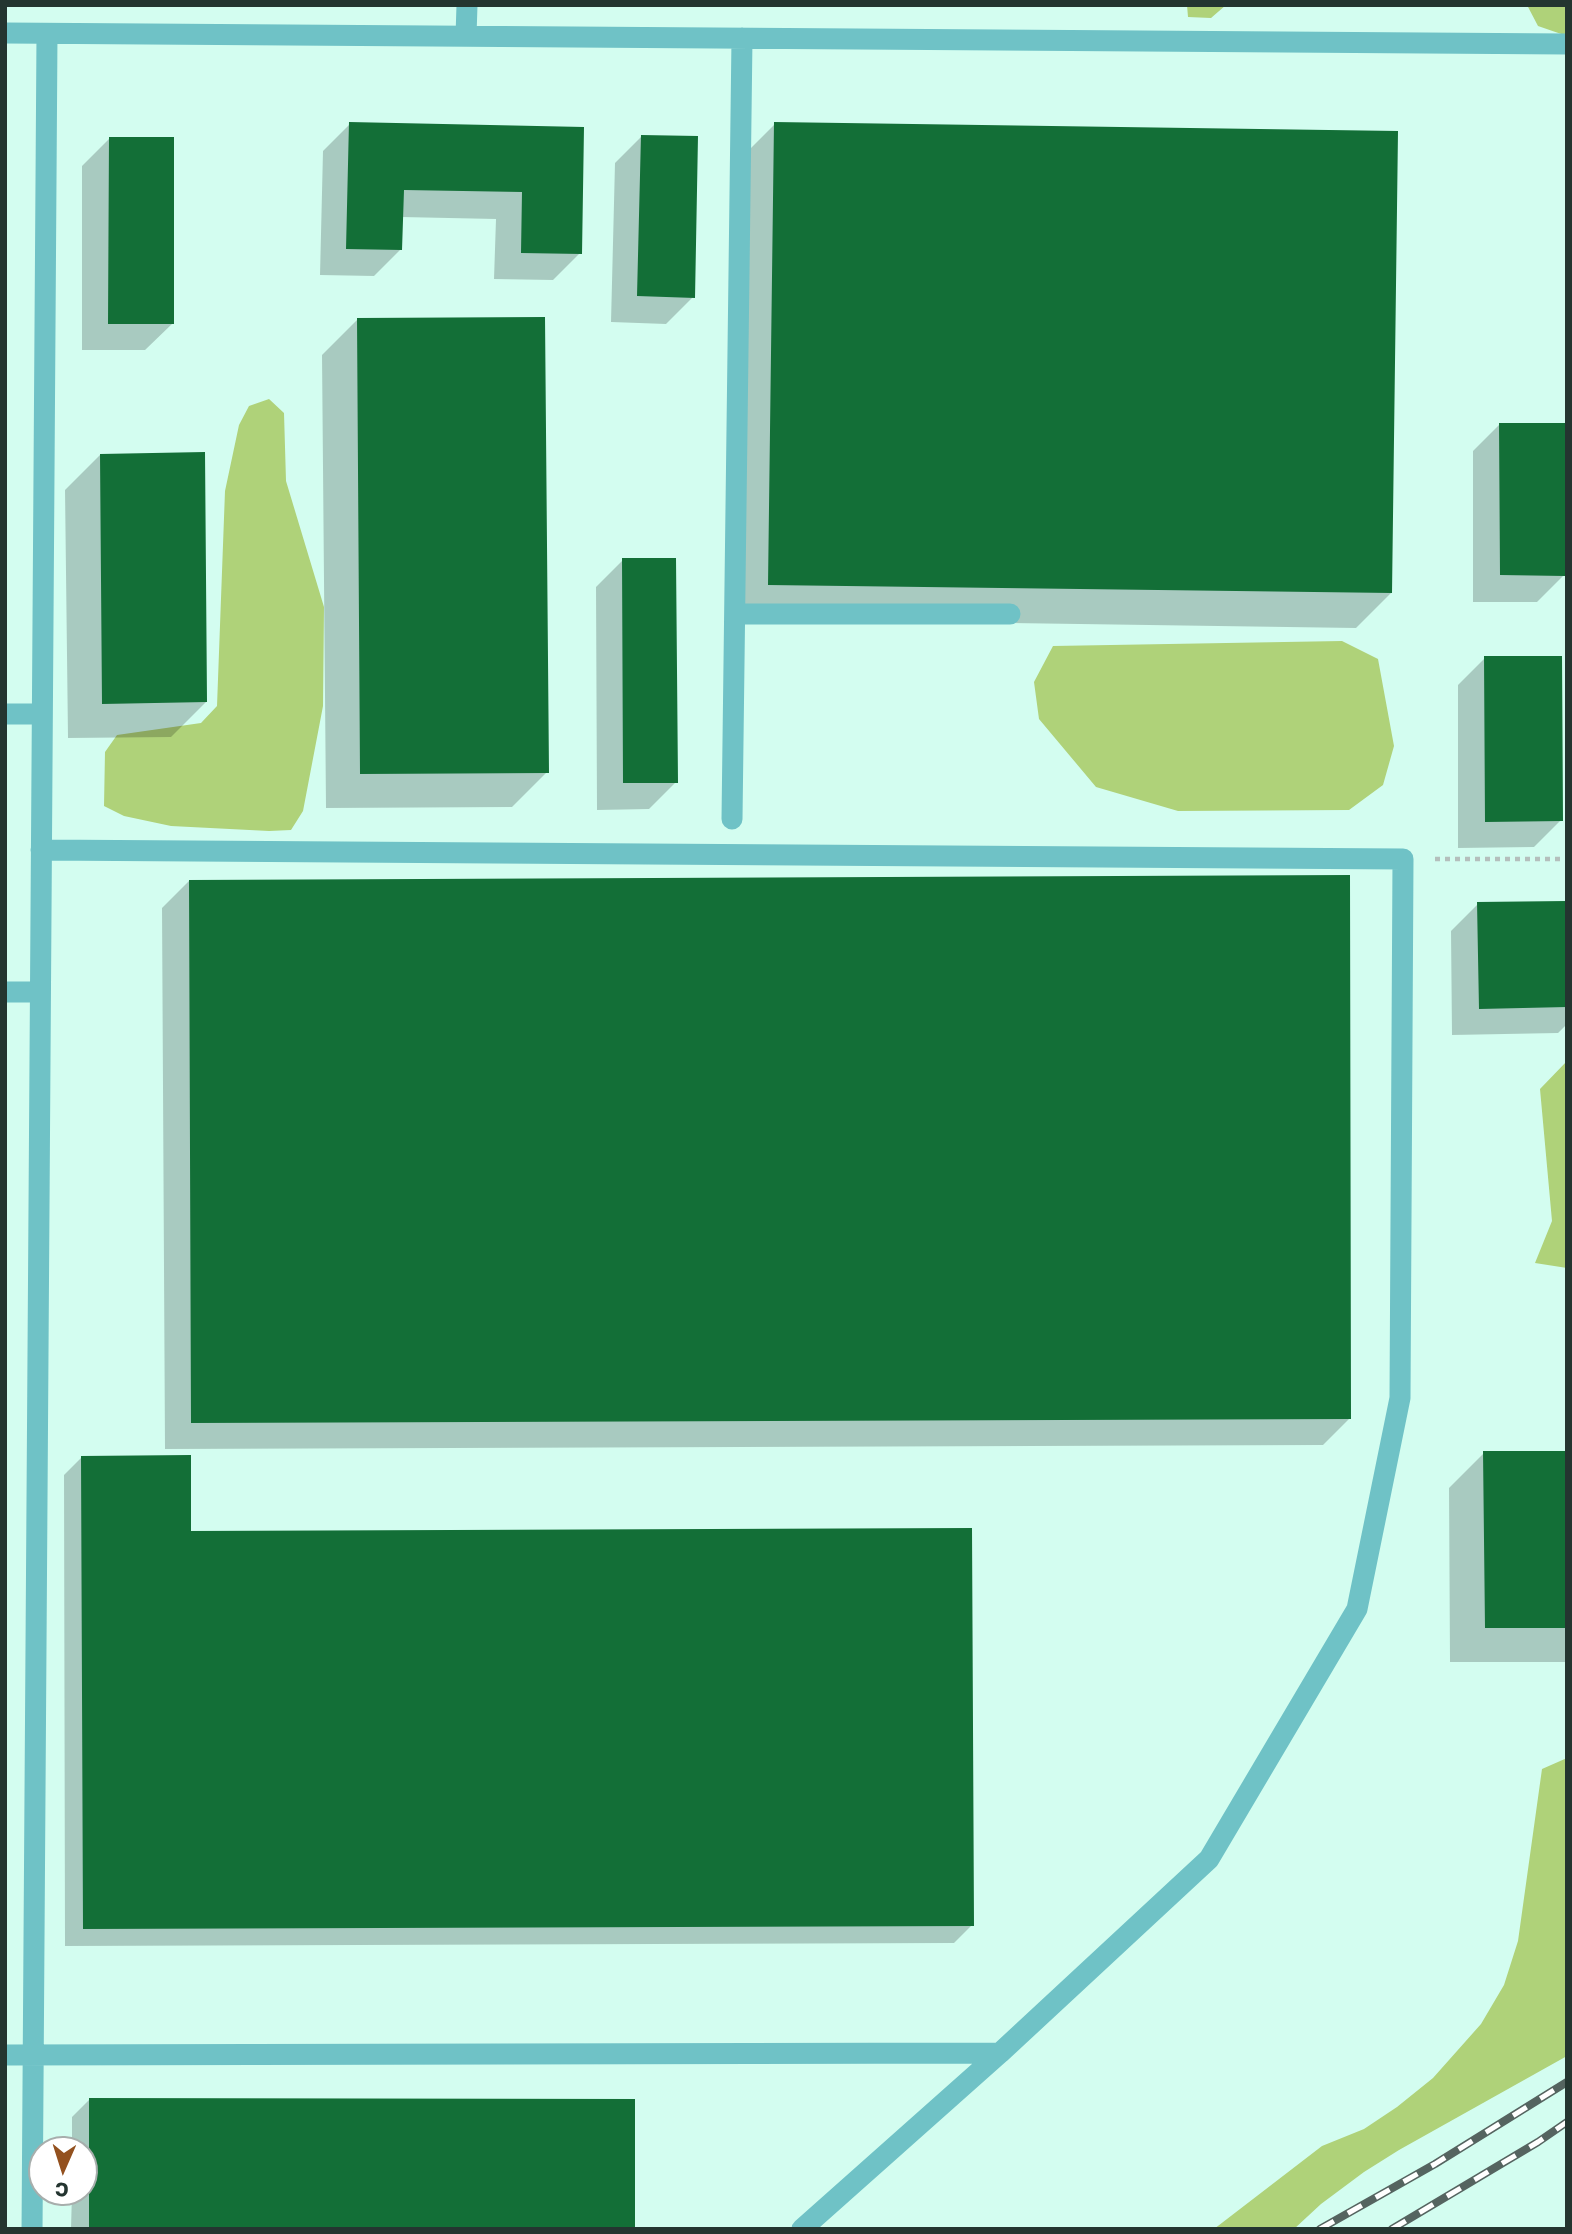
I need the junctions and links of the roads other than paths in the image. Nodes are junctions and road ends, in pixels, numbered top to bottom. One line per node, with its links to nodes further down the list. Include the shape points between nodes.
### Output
1 (467, 5): 4 (lane)
2 (5, 33): 3 (lane)
3 (47, 34): 4 (lane); 10 (lane)
4 (466, 36): 5 (lane)
5 (743, 38): 6 (lane); 7 (lane)
6 (1567, 44)
7 (735, 614): 8 (lane); 11 (lane)
8 (1010, 614)
9 (5, 714): 10 (lane)
10 (42, 714): 12 (lane)
11 (732, 819)
12 (41, 850): 14 (lane); 15 (lane, via 1403,859 1400,1398 1357,1609 1209,1859)
13 (5, 992): 14 (lane)
14 (40, 992): 16 (lane)
15 (1000, 2053): 16 (lane); 19 (lane)
16 (33, 2054): 17 (lane); 18 (lane)
17 (5, 2055)
18 (32, 2229)
19 (802, 2229)

